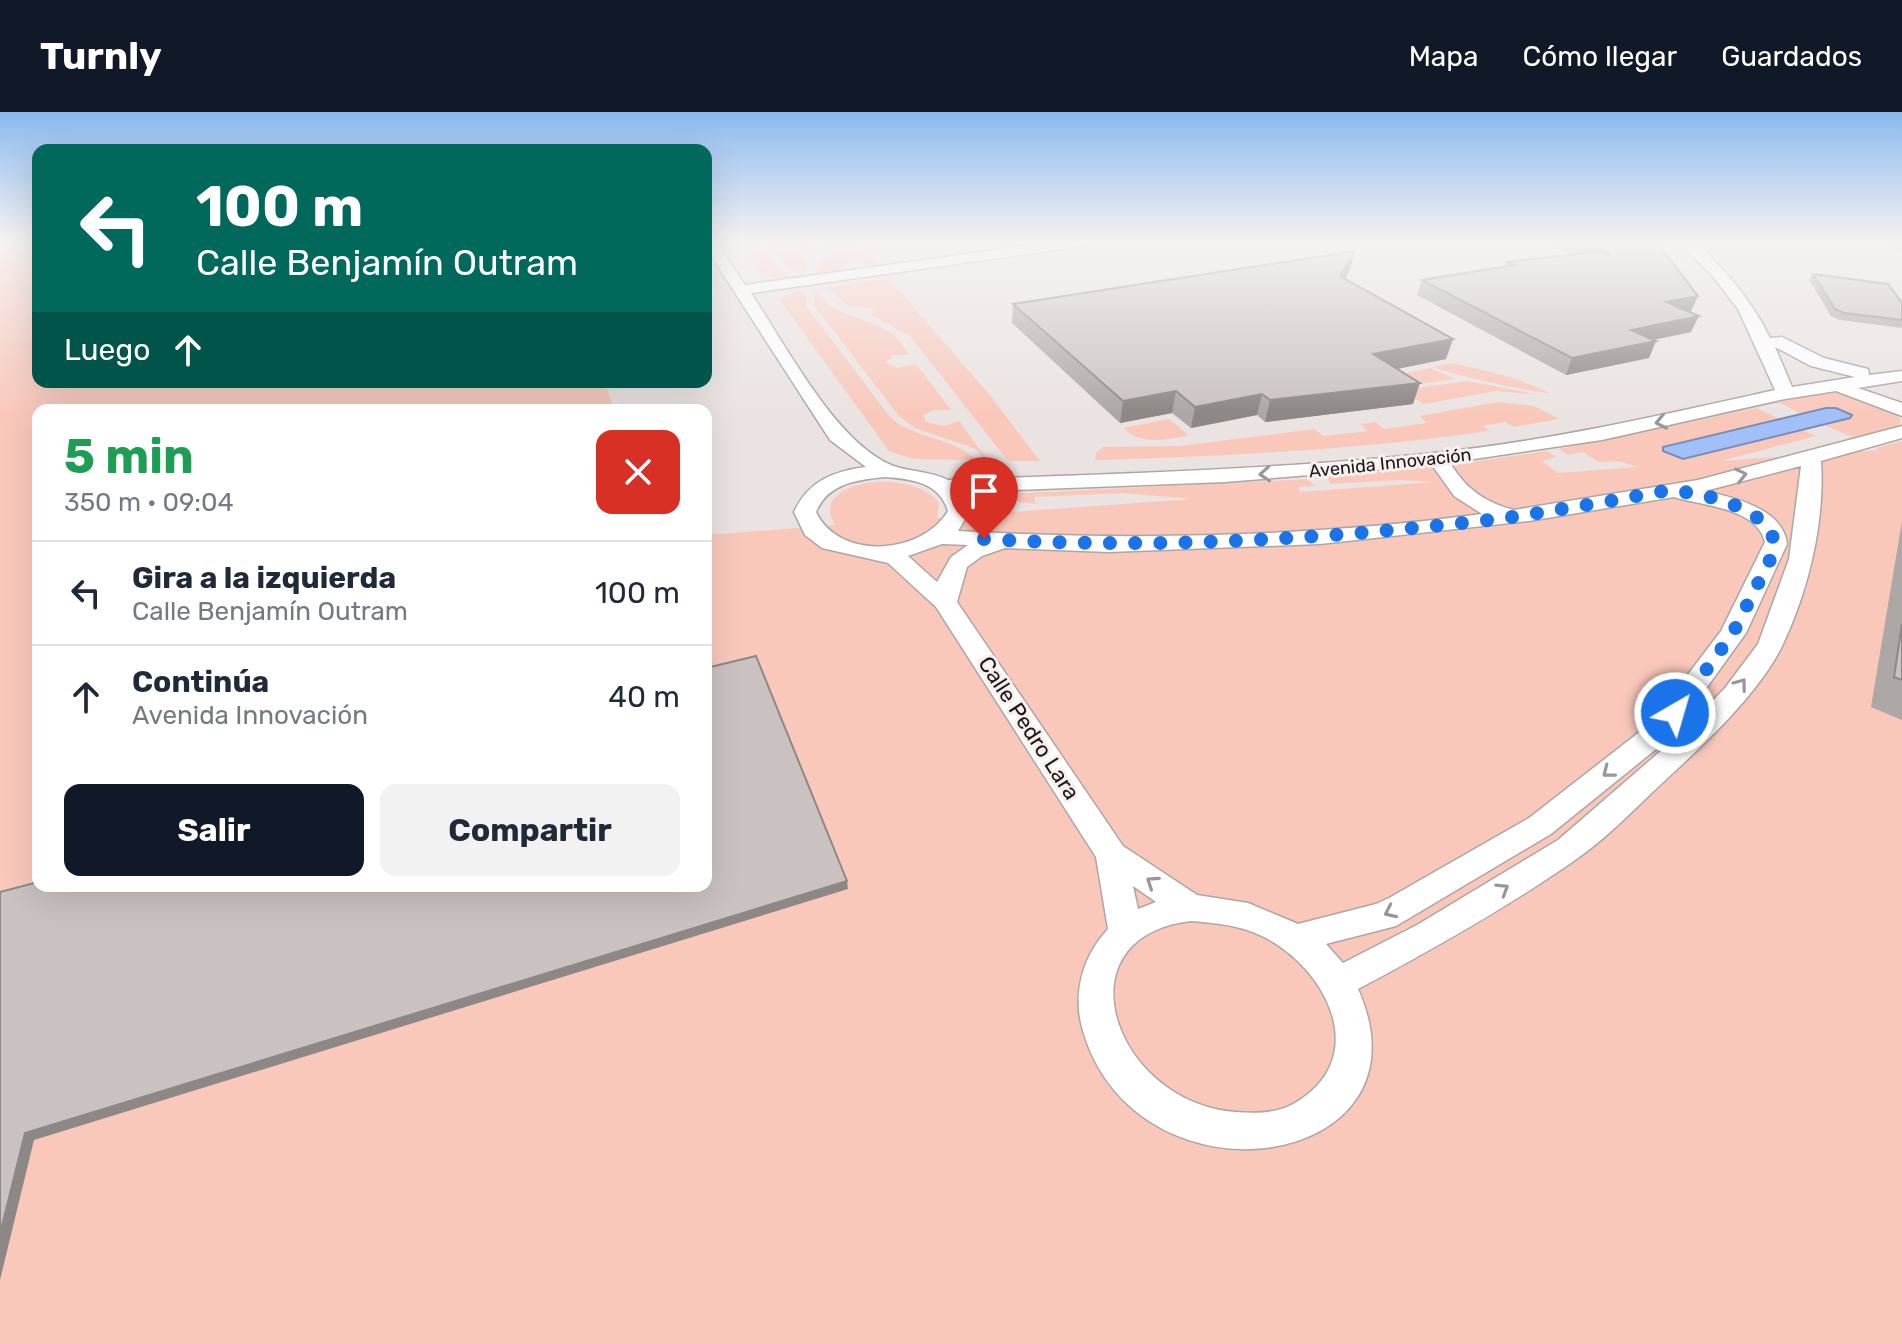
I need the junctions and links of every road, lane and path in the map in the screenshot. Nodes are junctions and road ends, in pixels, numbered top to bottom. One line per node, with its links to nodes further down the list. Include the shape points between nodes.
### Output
1 (746, 297): 11 (street)
2 (1739, 297): 3 (street)
3 (1756, 322): 4 (street); 8 (street)
4 (1776, 341): 5 (street, via 1840,370 1863,373); 7 (street, via 1791,368)
5 (1902, 366)
6 (1902, 376): 7 (street, Avenida Innovación)
7 (1829, 386): 8 (street, Avenida Innovación); 9 (street, Avenida Innovación)
8 (1785, 393): 13 (street, Avenida Innovación, one-way to 13, via 1602,434)
9 (1902, 410)
10 (1902, 432): 12 (street)
11 (837, 436): 14 (street); 15 (street)
12 (1811, 457): 17 (street, one-way to 12); 27 (street, one-way to 12, via 1429,935 1569,848 1735,694 1770,645 1801,559)
13 (1446, 458): 16 (street, Avenida Innovación, one-way to 16, via 1239,476); 18 (street, via 1442,466 1459,491 1486,509)
14 (885, 471): 15 (street); 16 (street, Avenida Innovación)
15 (843, 478): 21 (street, via 812,497 806,521 828,542)
16 (944, 486): 19 (street, via 959,511 951,529)
17 (1670, 491): 18 (street); 26 (street, one-way to 26, via 1733,504 1768,525 1776,539 1733,633 1661,730 1540,826 1401,907)
18 (1517, 516): 20 (street, via 1239,541 1109,545)
19 (936, 540): 20 (street); 21 (street, via 902,551); 22 (street, Calle Pedro Lara)
20 (1005, 540): 22 (street, via 960,560 948,577)
21 (870, 552): 22 (street, Calle Pedro Lara, via 896,558)
22 (945, 602): 23 (street, Calle Pedro Lara)
23 (1112, 855): 24 (street, Calle Pedro Lara, one-way to 23); 25 (street, Calle Pedro Lara)
24 (1191, 908): 25 (street, via 1153,916); 26 (street, via 1239,912)
25 (1125, 932): 27 (street, via 1105,956 1095,986 1096,1019 1109,1054 1137,1089 1177,1116 1224,1131 1270,1131 1311,1117 1340,1091 1354,1056 1353,1019)
26 (1296, 938): 27 (street)
27 (1338, 982)

